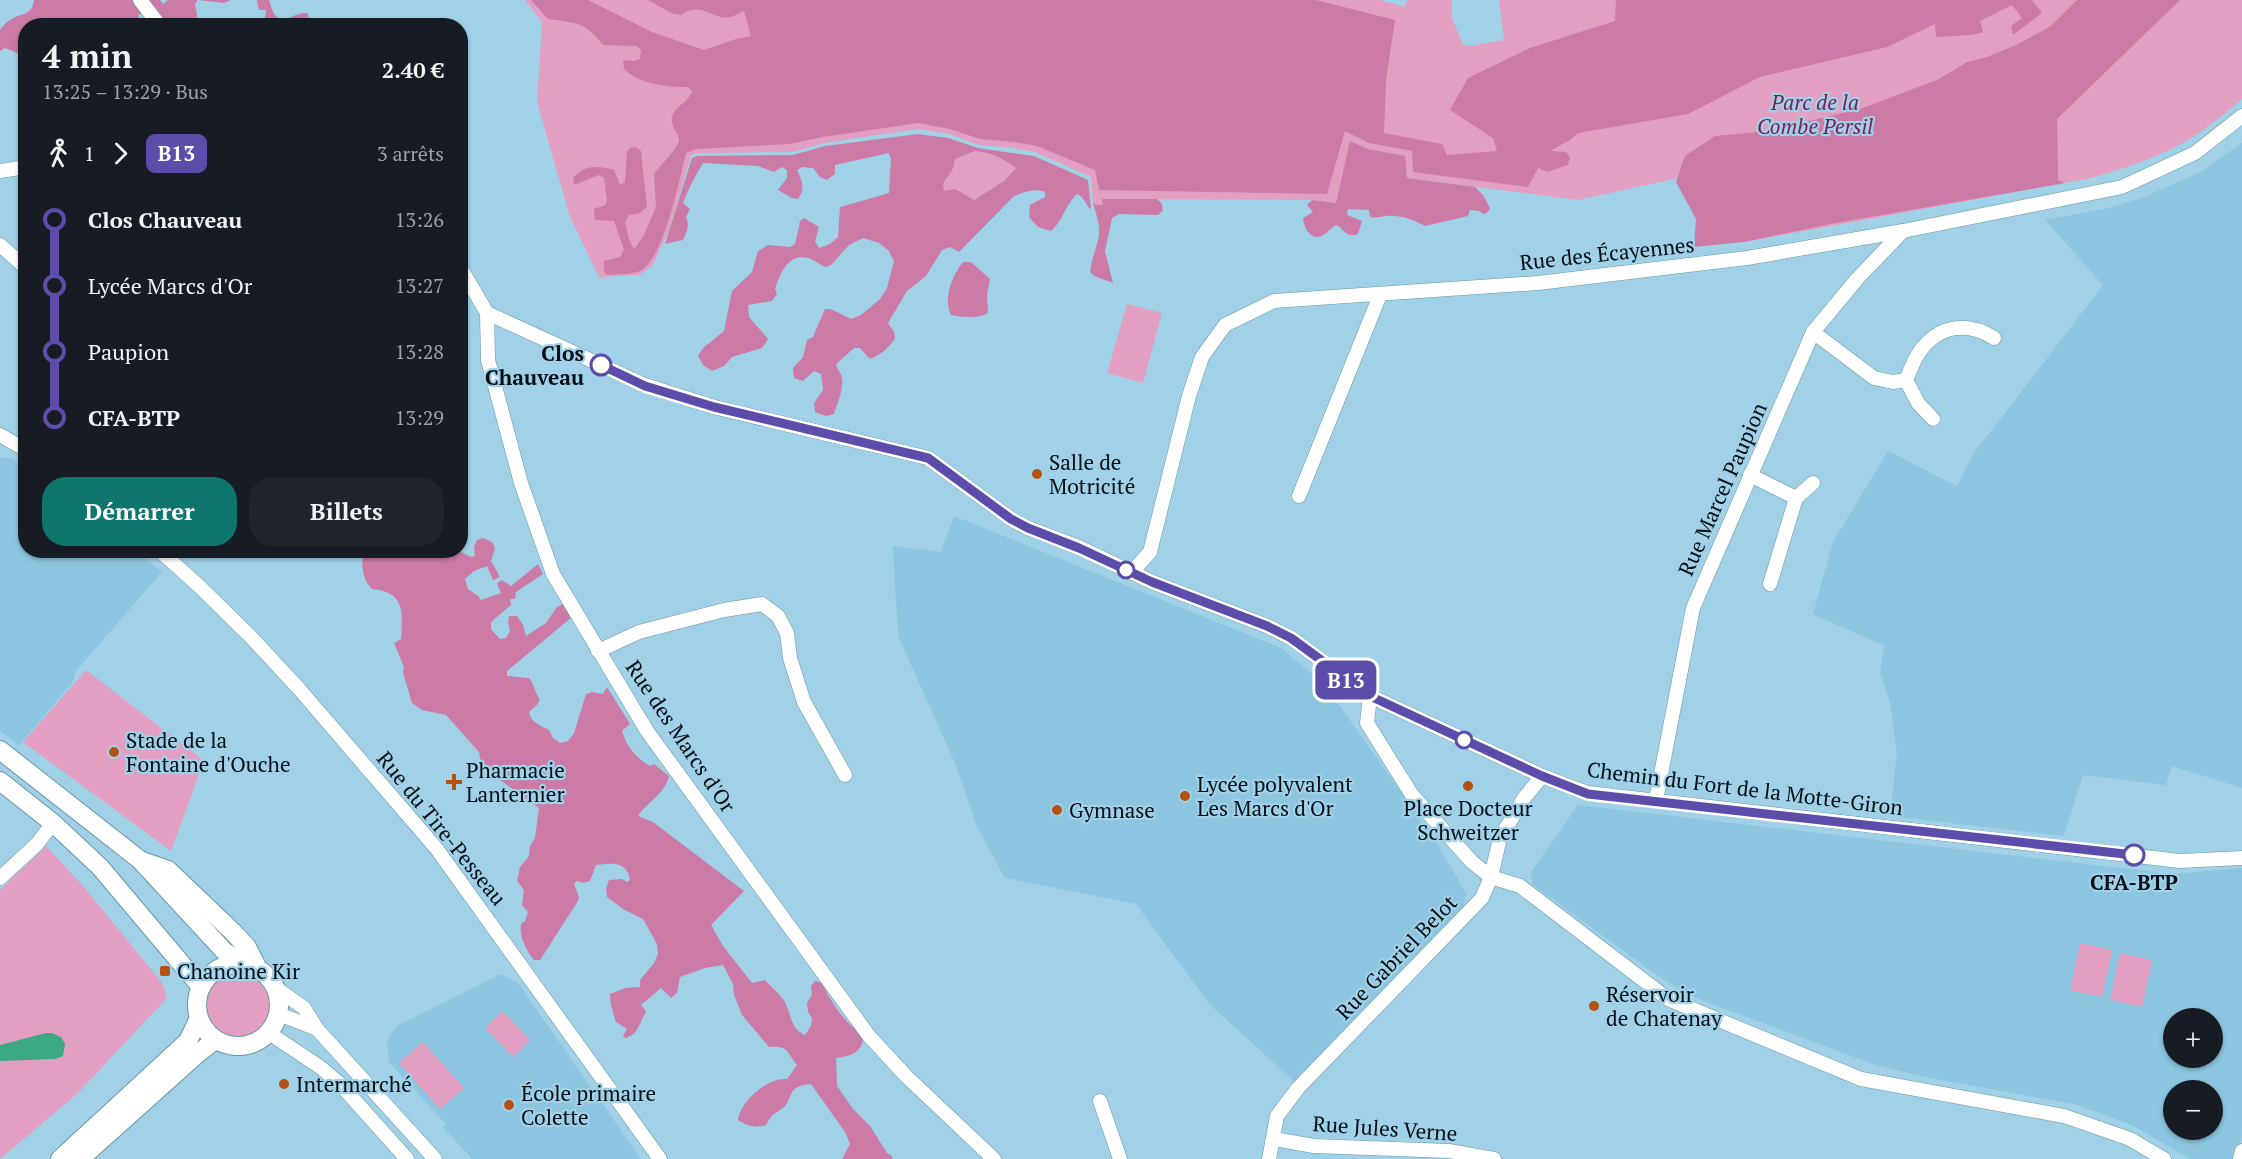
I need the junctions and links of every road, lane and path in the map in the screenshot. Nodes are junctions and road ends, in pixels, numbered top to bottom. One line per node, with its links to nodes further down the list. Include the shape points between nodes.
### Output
1 (140, 0): 2 (street)
2 (154, 18)
3 (2242, 116): 6 (street, Rue des Écayennes, via 2195,153 2122,187)
4 (18, 168): 5 (street)
5 (0, 171)
6 (1904, 231): 10 (street, Rue des Écayennes, via 1688,266); 12 (street, Rue Marcel Paupion)
7 (0, 245): 8 (street)
8 (18, 261)
9 (468, 281): 11 (street, Rue des Marcs d'Or)
10 (1380, 295): 20 (street); 23 (street, Rue des Écayennes, via 1274,302 1225,325 1202,357 1189,396 1150,552)
11 (487, 313): 23 (street, Chemin du Fort de la Motte-Giron, via 645,386 714,407 928,458 1011,519); 25 (street, Rue des Marcs d'Or, via 488,360 521,483 553,574)
12 (1813, 332): 14 (street, via 1874,378); 18 (street, Rue Marcel Paupion)
13 (1995, 338): 14 (street, via 1965,326 1946,331 1929,340 1919,352)
14 (1906, 380): 15 (street, via 1918,403)
15 (1933, 419)
16 (0, 435): 17 (street)
17 (18, 445)
18 (1750, 476): 21 (street); 31 (street, Rue Marcel Paupion, via 1693,608)
19 (1813, 483): 21 (street)
20 (1299, 496)
21 (1796, 498): 24 (street)
22 (168, 558): 51 (street, Rue du Tire-Pesseau, via 300,690 436,848)
23 (1131, 573): 26 (street, Chemin du Fort de la Motte-Giron, via 1291,638)
24 (1770, 584)
25 (598, 651): 28 (street, via 639,632 762,604 778,616 787,633 790,658 804,702); 52 (street, Rue des Marcs d'Or, via 647,731 869,1036)
26 (1370, 696): 29 (street, Chemin du Fort de la Motte-Giron); 34 (street, via 1367,723 1412,795 1472,862)
27 (0, 750): 36 (main road, via 140,861 225,952)
28 (844, 775)
29 (1542, 776): 31 (street, Chemin du Fort de la Motte-Giron, via 1588,794); 34 (street, Rue Gabriel Belot, via 1500,838)
30 (0, 781): 32 (main road)
31 (1656, 800): 33 (street, Chemin du Fort de la Motte-Giron, via 2180,861)
32 (53, 823): 35 (street, via 37,844); 37 (main road, via 100,867)
33 (2242, 858)
34 (1491, 877): 45 (street, Rue Gabriel Belot, via 1482,898 1298,1088 1277,1116); 56 (street, via 1520,886 1668,999 1861,1079 2064,1116 2130,1139)
35 (0, 878)
36 (251, 966): 37 (main road, via 232,964 219,968); 38 (main road)
37 (201, 987): 40 (main road, via 196,1004)
38 (276, 988): 39 (main road); 41 (street, via 304,1008)
39 (279, 1014): 41 (street); 42 (main road)
40 (198, 1020): 43 (main road); 47 (main road, via 188,1041)
41 (316, 1029): 50 (street)
42 (269, 1033): 43 (main road, via 243,1047); 49 (street, via 339,1083)
43 (215, 1040): 48 (main road)
44 (1100, 1101): 53 (street)
45 (1274, 1139): 54 (street, Rue Gabriel Belot); 55 (street, Rue Jules Verne, via 1314,1146 1449,1151)
46 (2242, 1151): 57 (street)
47 (60, 1159)
48 (80, 1159)
49 (407, 1159)
50 (435, 1159)
51 (660, 1159)
52 (994, 1159)
53 (1120, 1159)
54 (1269, 1159)
55 (1494, 1159)
56 (2164, 1159)
57 (2240, 1159)

